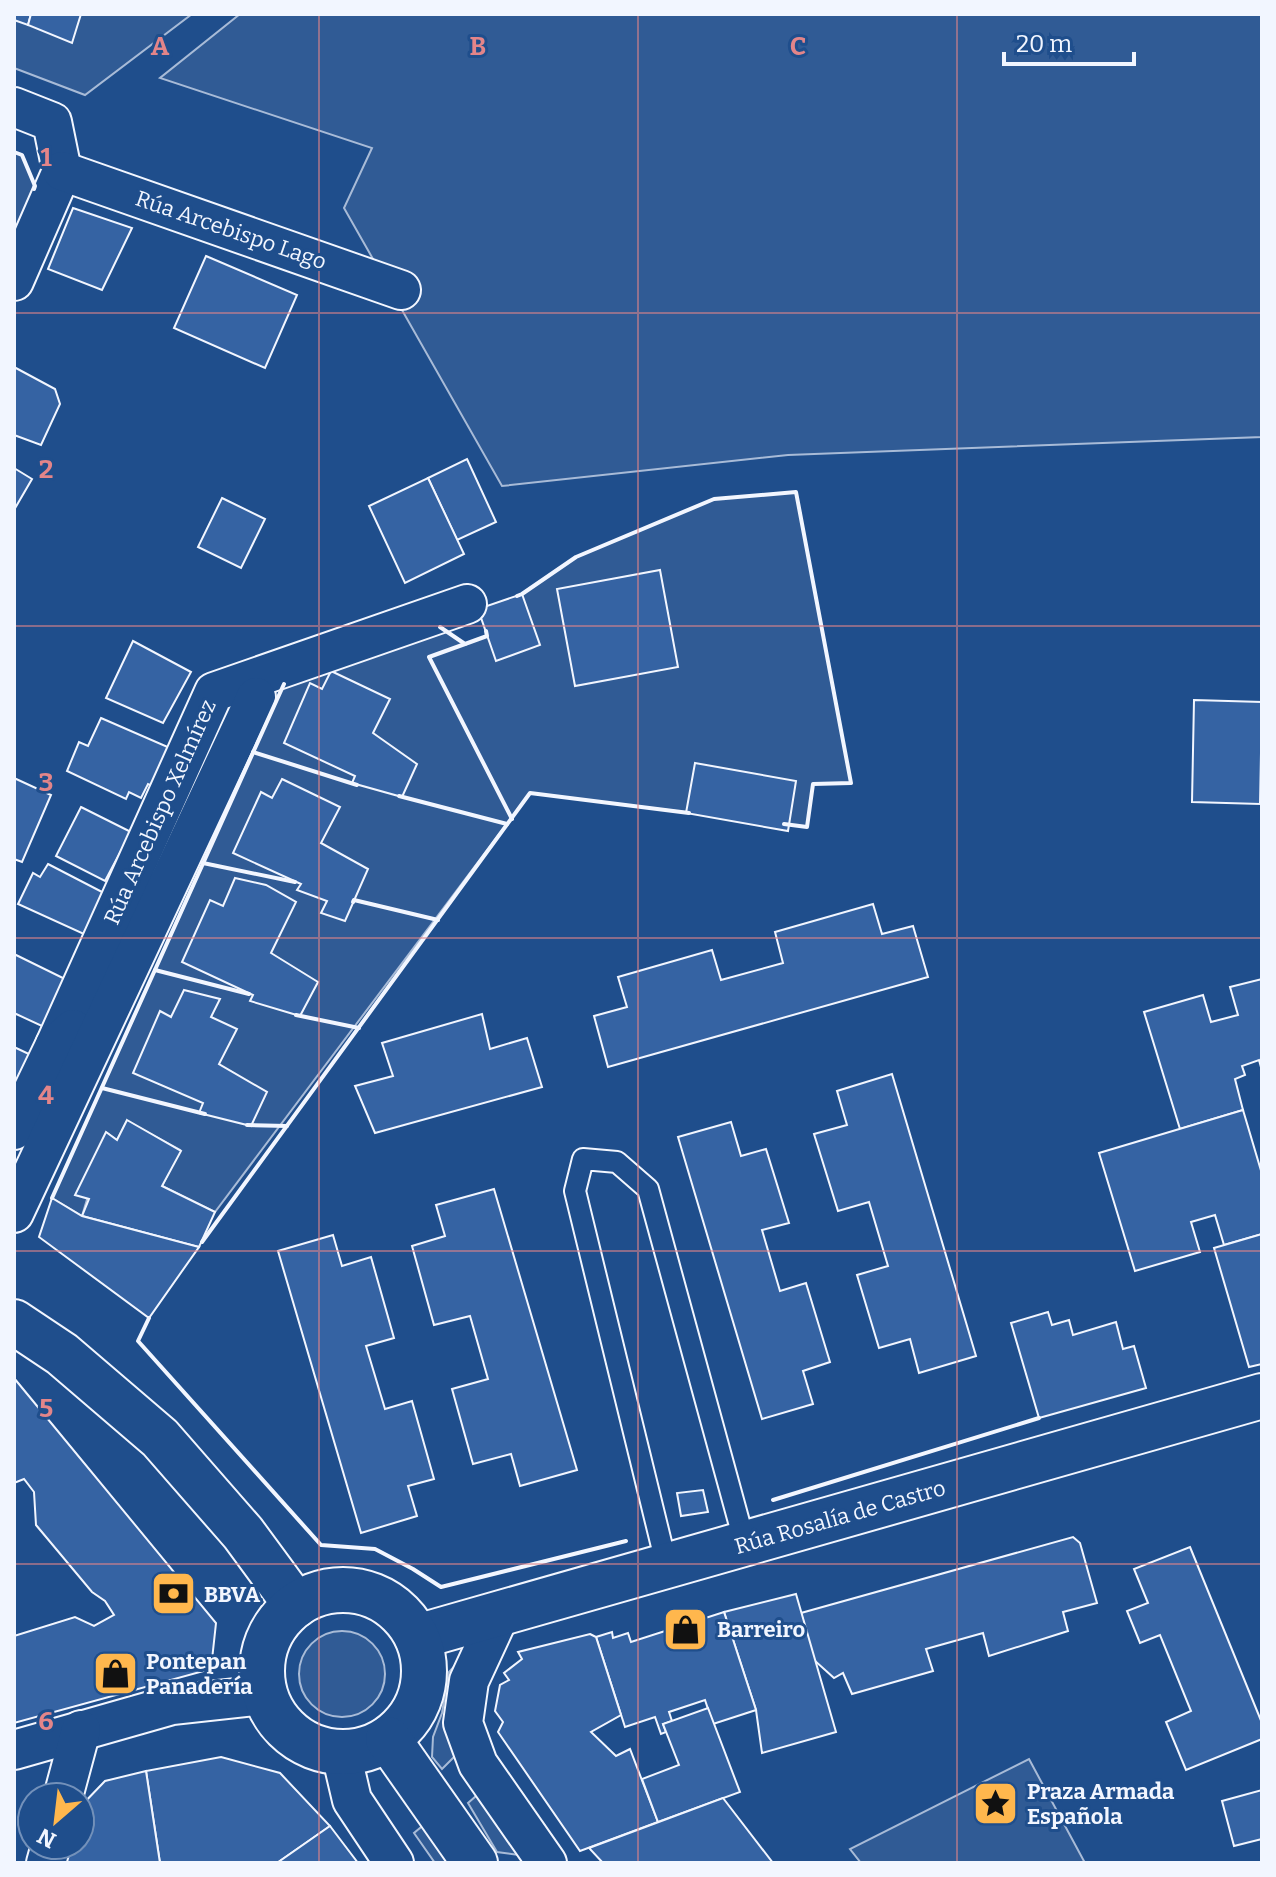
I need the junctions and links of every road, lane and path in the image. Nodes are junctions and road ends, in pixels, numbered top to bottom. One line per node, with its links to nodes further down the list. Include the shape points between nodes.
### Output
1 (14, 107): 2 (street, via 52,122)
2 (62, 171): 3 (street); 4 (street, Rúa Arcebispo Lago)
3 (14, 281)
4 (401, 290)
5 (467, 604): 8 (street, Rúa Arcebispo Xelmírez, via 214,692)
6 (256, 697): 7 (street, Rúa Arcebispo Xelmírez)
7 (119, 987): 8 (street, Rúa Arcebispo Xelmírez); 10 (street, Rúa Arcebispo Xelmírez)
8 (55, 1045): 9 (street, Rúa Arcebispo Xelmírez)
9 (14, 1130)
10 (14, 1213)
11 (14, 1322): 15 (main road, via 62,1354 160,1438 243,1533)
12 (1262, 1396): 13 (main road, Rúa Rosalía de Castro)
13 (745, 1544): 14 (main road, Rúa Rosalía de Castro); 14 (lane, via 648,1189 617,1162 583,1159 575,1191)
14 (667, 1567): 16 (main road, Rúa Rosalía de Castro)
15 (296, 1605): 17 (main road, via 317,1594 364,1593 386,1602); 18 (main road, via 266,1645)
16 (500, 1614): 17 (main road, Rúa Rosalía de Castro); 27 (street, via 469,1681 463,1723 478,1764)
17 (417, 1637): 20 (main road, via 424,1659 418,1704)
18 (265, 1695): 19 (street, via 172,1705); 22 (main road, via 276,1718 294,1736)
19 (81, 1730): 21 (street); 23 (street)
20 (388, 1739): 22 (main road); 24 (main road)
21 (14, 1750)
22 (341, 1753): 25 (street, via 352,1800)
23 (67, 1781)
24 (474, 1862): 26 (street)
25 (394, 1863)
26 (483, 1863)
27 (547, 1863)

